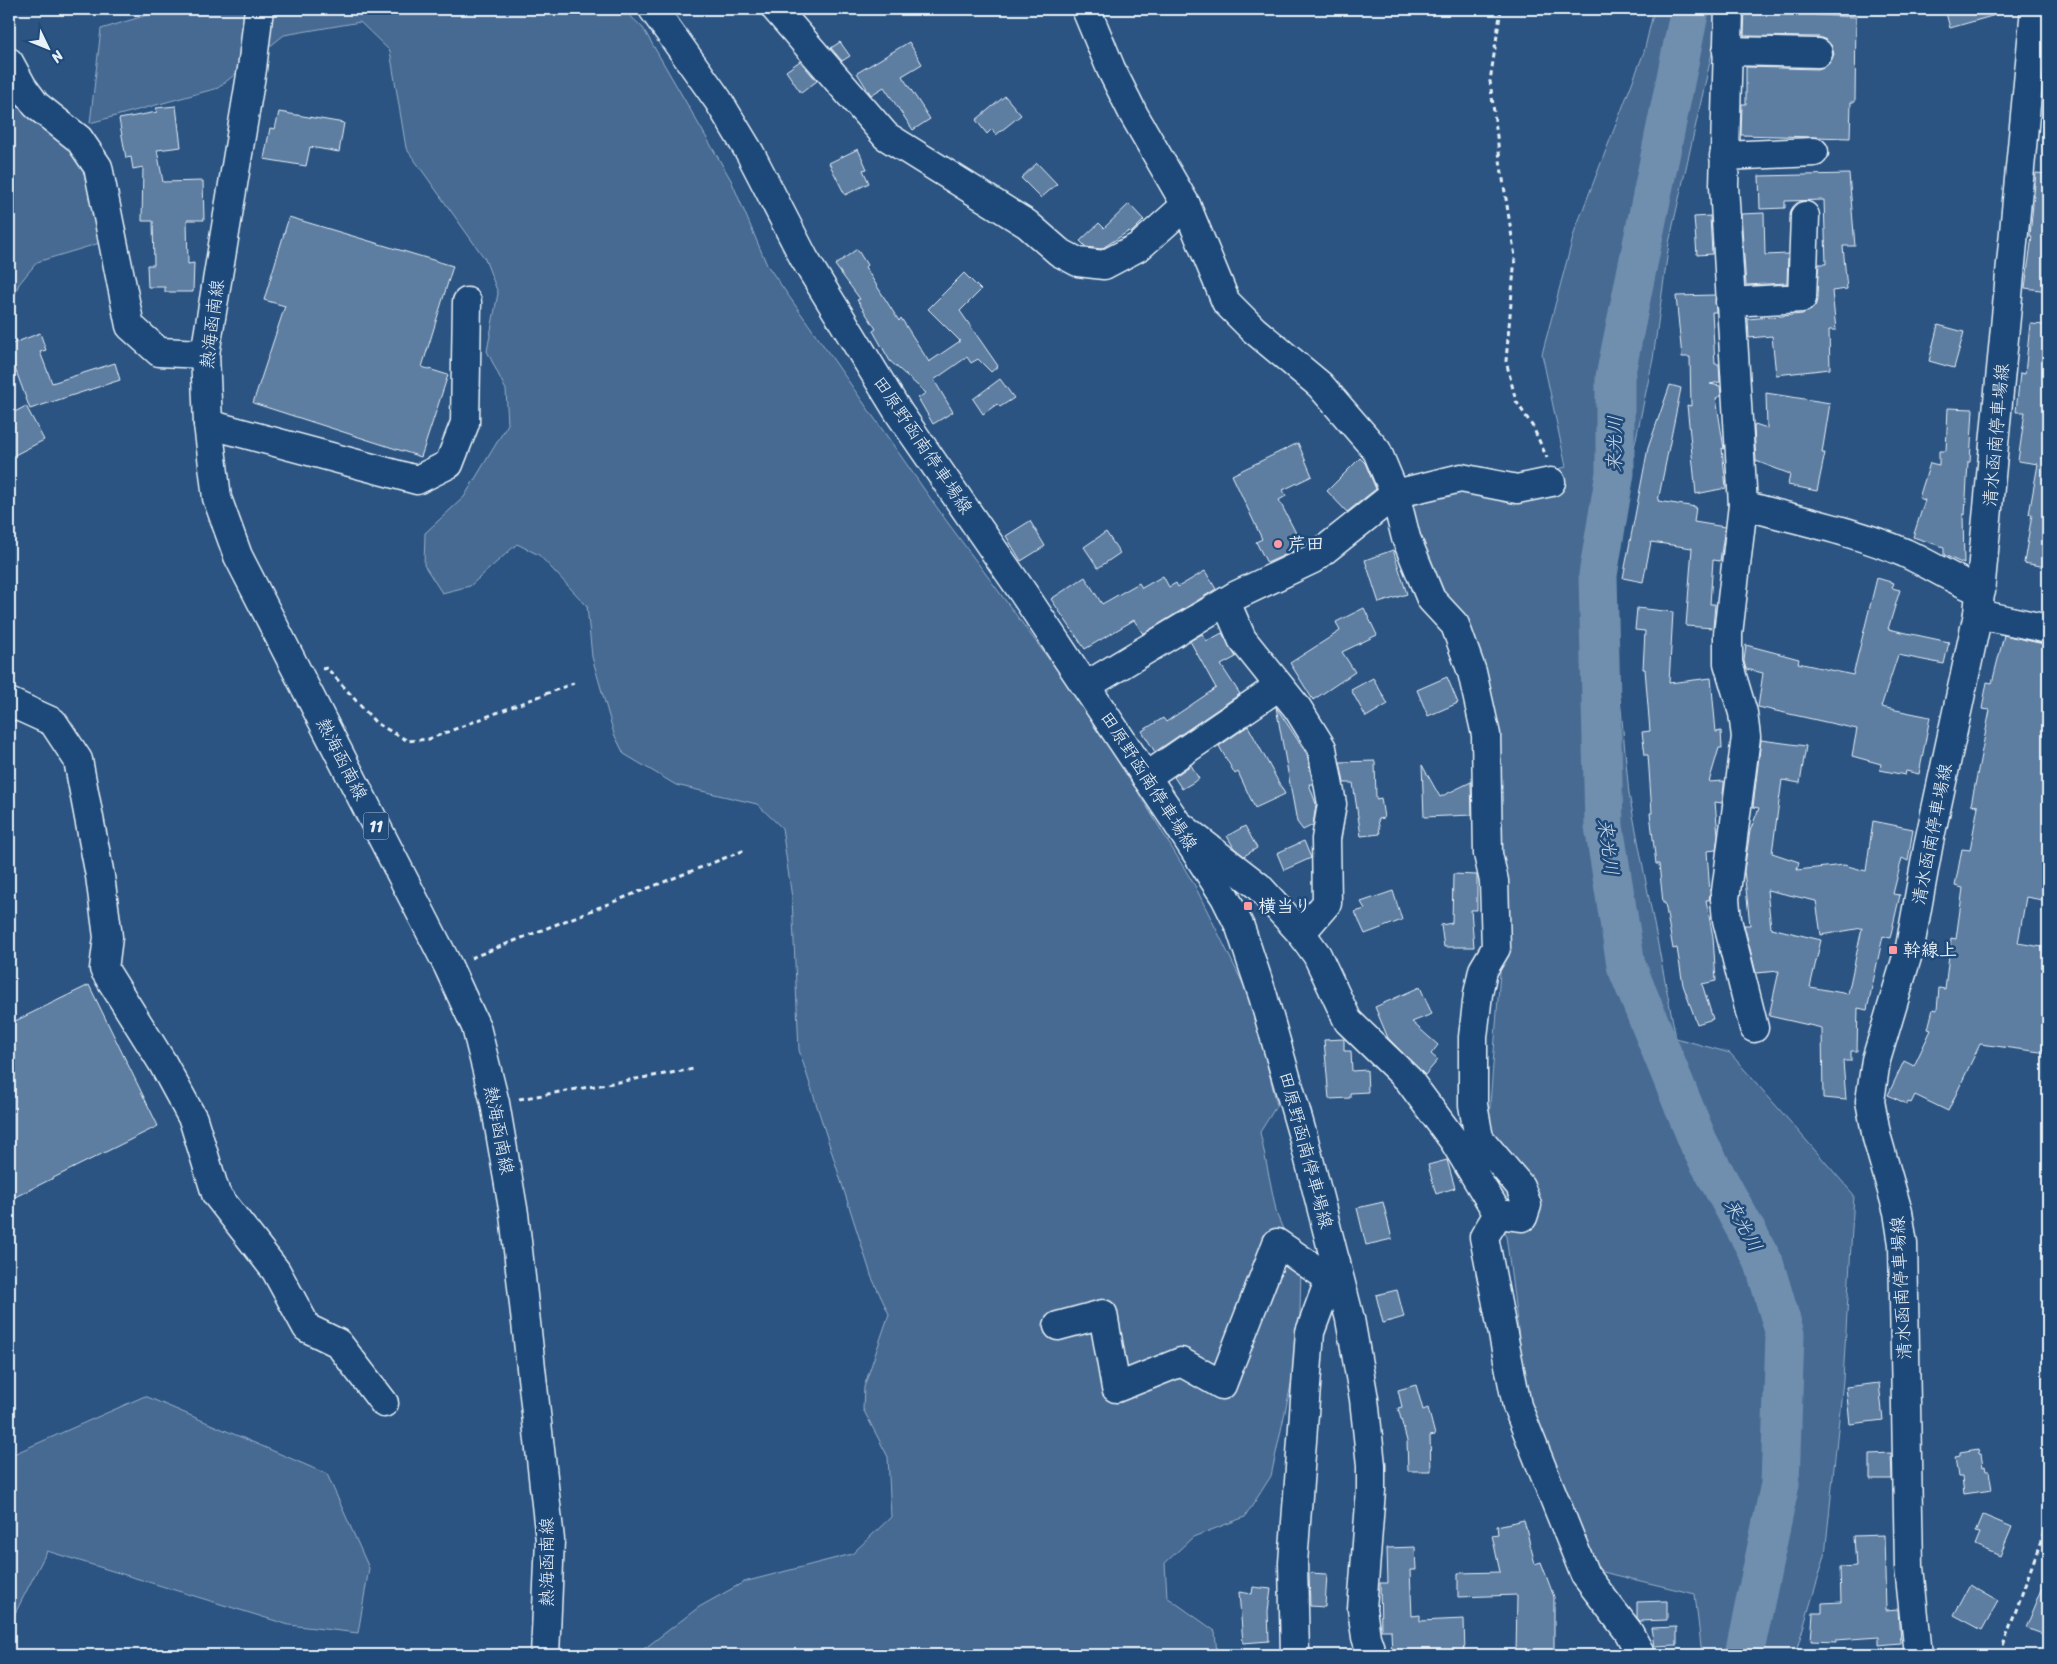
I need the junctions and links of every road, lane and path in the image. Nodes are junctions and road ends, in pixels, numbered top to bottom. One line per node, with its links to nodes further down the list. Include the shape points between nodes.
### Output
1 (259, 9): 17 (street, 熱海函南線 / 11)
2 (653, 9): 27 (street, 田原野函南停車場線, via 718,100 750,153 804,258 899,413)
3 (776, 9): 13 (street, via 886,136 1027,224 1059,252 1078,262 1104,265 1140,246)
4 (1086, 9): 13 (street, via 1134,115)
5 (1501, 9): 19 (path, via 1490,81 1516,257 1506,361 1516,401 1546,454)
6 (1729, 9): 8 (street)
7 (2035, 9): 23 (street, 清水函南停車場線)
8 (1727, 51): 9 (street); 12 (street)
9 (1818, 53)
10 (9, 62): 17 (street, via 36,105 79,139 98,167 130,326 158,352)
11 (1814, 152): 12 (street)
12 (1724, 156): 16 (street)
13 (1186, 205): 20 (street, via 1226,302 1320,385 1359,429 1377,451)
14 (1805, 216): 16 (street, via 1802,298)
15 (467, 302): 18 (street, via 465,423 449,464 417,480)
16 (1730, 302): 21 (street)
17 (205, 354): 18 (street, 熱海函南線 / 11)
18 (208, 424): 25 (street, 熱海函南線 / 11, via 218,498 236,548)
19 (1551, 482): 20 (street, via 1517,489 1461,478)
20 (1395, 494): 22 (street, via 1313,559); 38 (street, via 1406,538 1431,599 1455,625 1472,672 1486,735 1488,854 1494,881 1496,948 1483,970 1478,994 1473,1037 1473,1105 1478,1138 1520,1186 1527,1205 1523,1216)
21 (1742, 506): 23 (street, via 1907,554 1963,584); 35 (street, via 1728,634 1728,664 1743,713 1746,737 1725,899 1727,920)
22 (1226, 602): 27 (street); 28 (street, via 1242,639)
23 (1980, 603): 24 (street); 47 (street, 清水函南停車場線, via 1910,947 1876,1060 1870,1100 1903,1244 1909,1567)
24 (2048, 629)
25 (298, 673): 26 (path, via 327,668 376,723 408,741 429,739); 34 (street, 熱海函南線 / 11)
26 (574, 683)
27 (1086, 686): 30 (street, 田原野函南停車場線)
28 (1279, 686): 30 (street); 33 (street, via 1298,709 1322,748 1332,804 1326,839 1327,903)
29 (9, 702): 41 (street, via 53,722 78,760 108,937 104,968 193,1119 216,1194 276,1271 307,1328 338,1343)
30 (1146, 777): 31 (street, 田原野函南停車場線)
31 (1177, 823): 33 (street, via 1258,886); 39 (street, 田原野函南停車場線, via 1240,927 1302,1131)
32 (745, 850): 34 (path)
33 (1302, 933): 38 (street, via 1317,955 1348,1021 1408,1079 1454,1141)
34 (448, 966): 37 (street, 熱海函南線 / 11, via 476,1027)
35 (1754, 1028)
36 (694, 1069): 37 (path)
37 (495, 1103): 43 (street, 熱海函南線 / 11, via 514,1214 550,1540)
38 (1498, 1214): 46 (street, via 1484,1237 1517,1406 1585,1575 1628,1631)
39 (1333, 1271): 40 (street, via 1277,1243 1222,1385 1182,1362 1116,1388 1103,1314); 44 (street, via 1310,1332 1293,1563); 45 (street, 田原野函南停車場線, via 1350,1320 1364,1399 1371,1465 1362,1609)
40 (1058, 1326)
41 (384, 1404)
42 (2048, 1520): 48 (path)
43 (545, 1655)
44 (1295, 1655)
45 (1372, 1655)
46 (1642, 1655)
47 (1918, 1655)
48 (2000, 1655)

